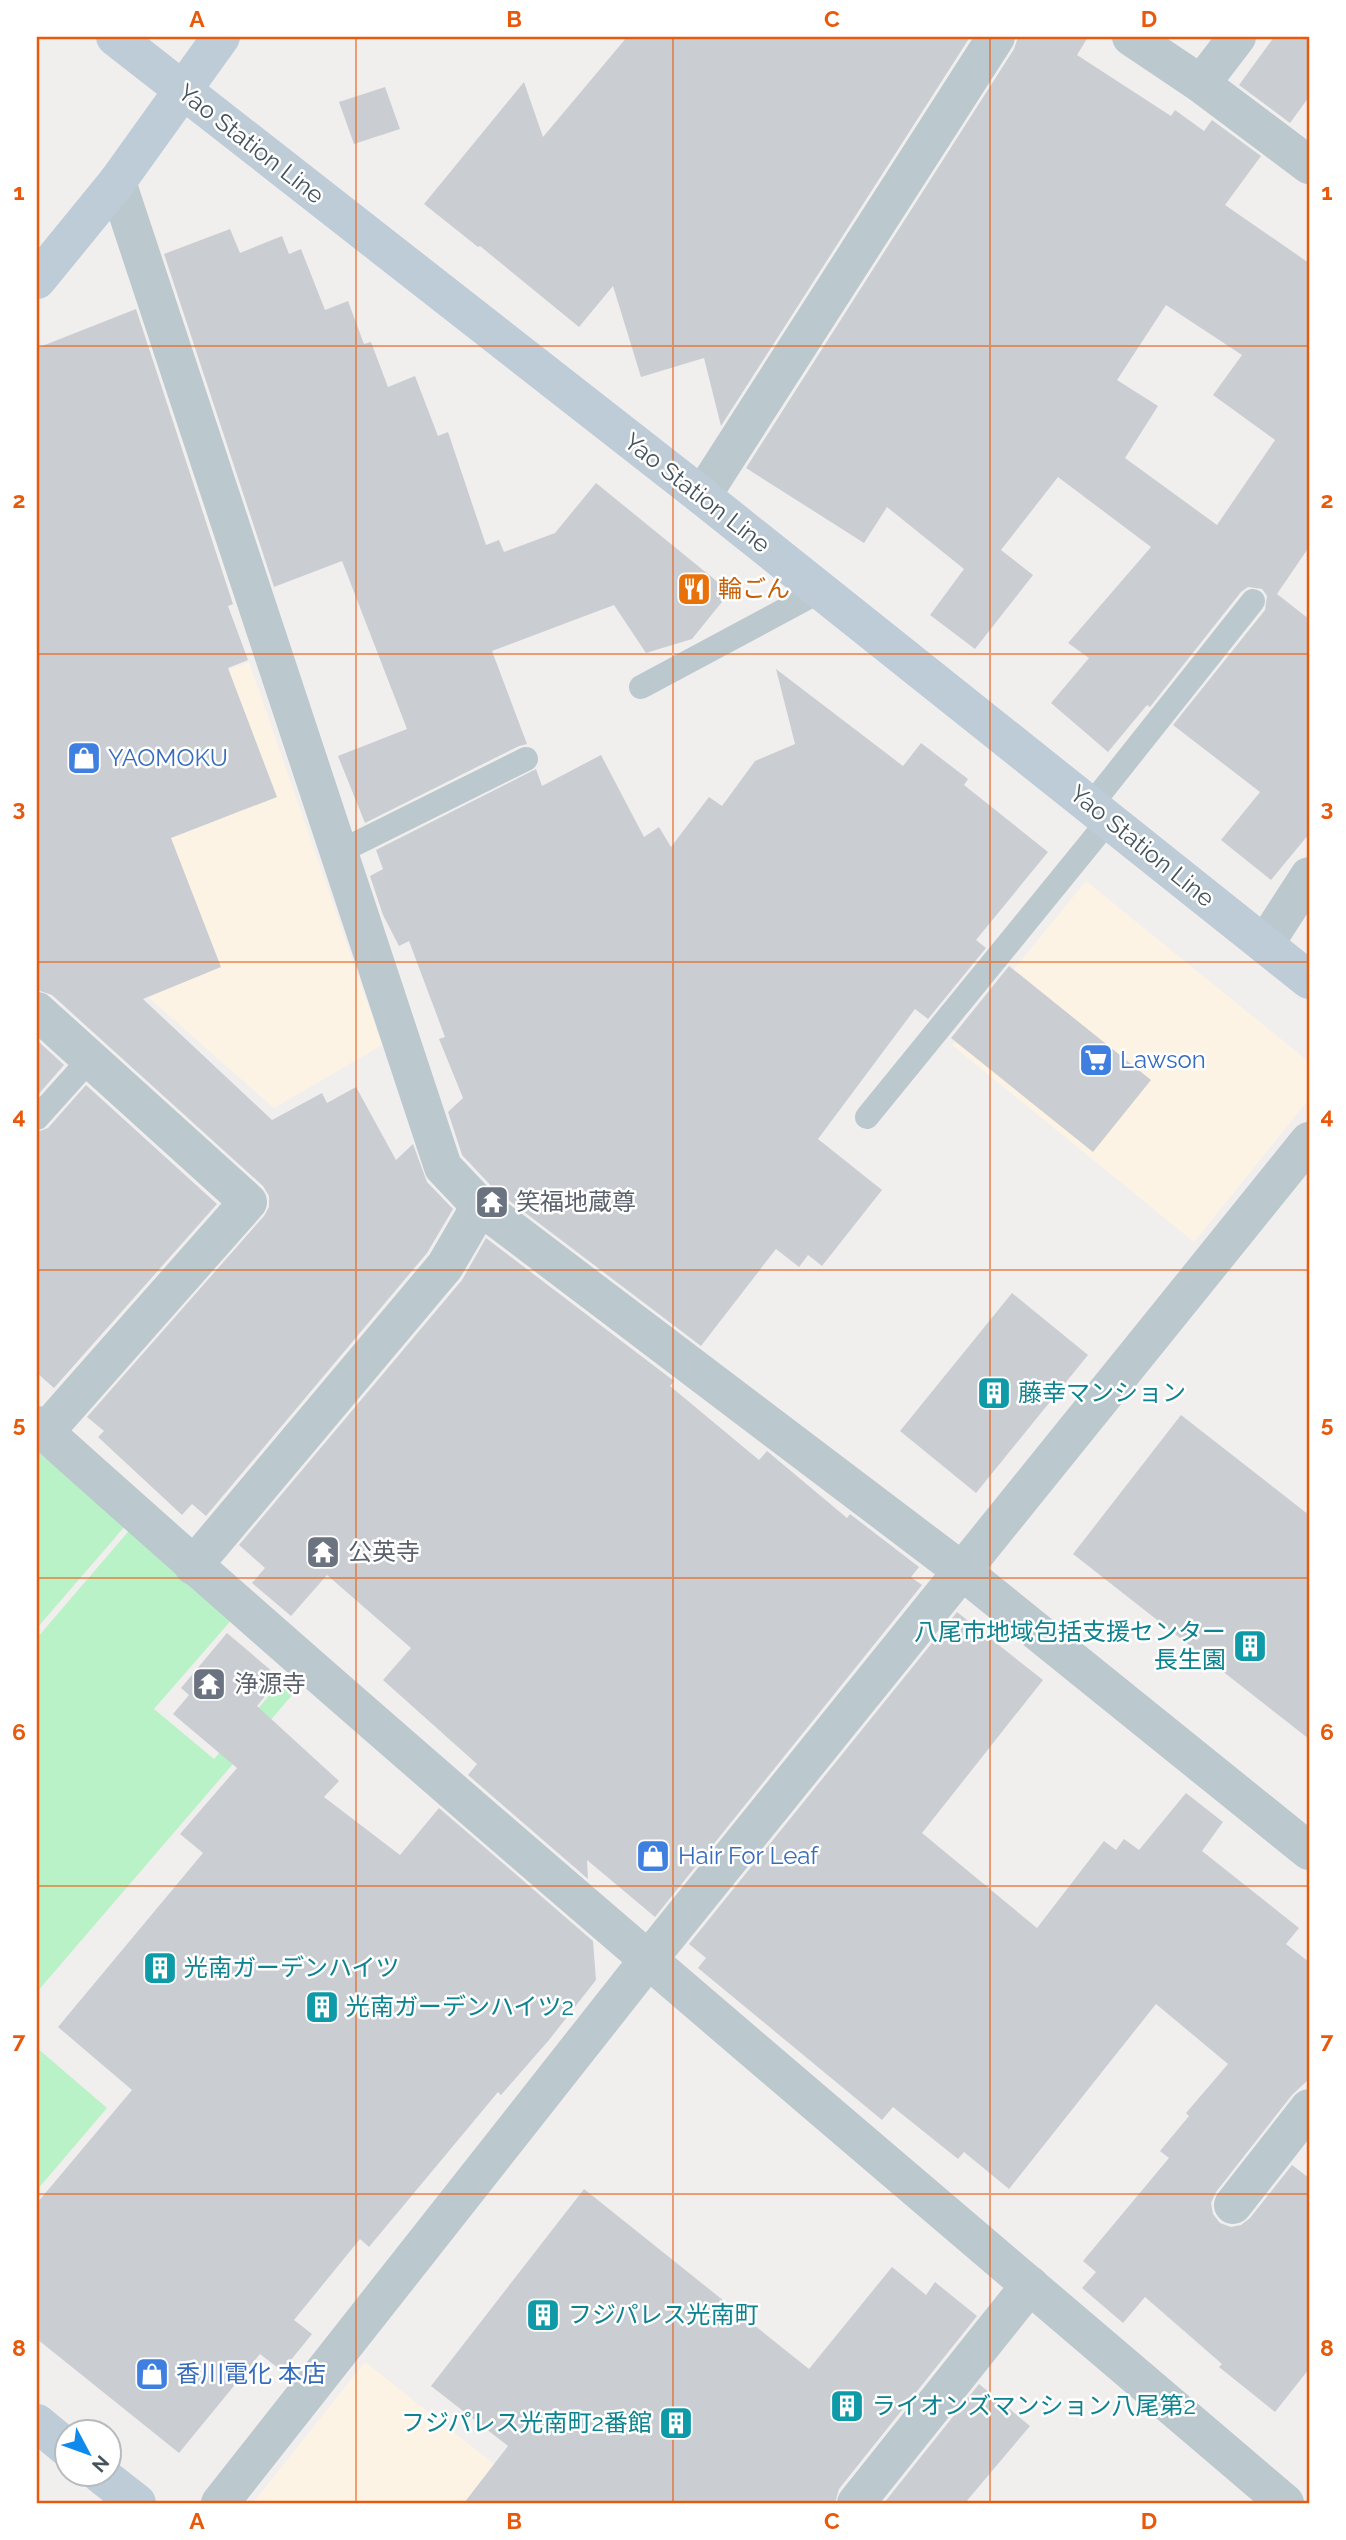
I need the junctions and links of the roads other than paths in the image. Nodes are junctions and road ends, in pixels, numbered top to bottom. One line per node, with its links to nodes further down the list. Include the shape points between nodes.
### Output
1 (115, 37): 7 (main road, Yao Station Line)
2 (221, 37): 7 (main road)
3 (996, 37): 11 (street)
4 (1130, 37): 6 (street)
5 (1237, 37): 6 (street)
6 (1201, 84): 8 (street)
7 (183, 92): 9 (main road); 11 (main road, Yao Station Line)
8 (1309, 165)
9 (117, 182): 10 (main road); 17 (street)
10 (37, 280)
11 (702, 496): 12 (main road, Yao Station Line)
12 (820, 591): 14 (lane); 16 (main road, Yao Station Line)
13 (1253, 601): 16 (lane)
14 (641, 687)
15 (526, 760): 17 (lane)
16 (1100, 812): 19 (main road, Yao Station Line); 23 (lane)
17 (339, 852): 26 (street, via 443,1167)
18 (1309, 876): 19 (street)
19 (1265, 944): 20 (main road, Yao Station Line)
20 (1309, 980)
21 (37, 1011): 22 (street)
22 (90, 1059): 24 (lane); 27 (street, via 248,1202)
23 (867, 1117)
24 (37, 1118)
25 (1309, 1141): 29 (street)
26 (480, 1206): 28 (street, via 445,1266); 29 (street)
27 (41, 1428): 28 (street)
28 (193, 1566): 31 (street)
29 (962, 1571): 30 (street); 31 (street)
30 (1309, 1850)
31 (648, 1960): 34 (street); 39 (street)
32 (1308, 2111): 33 (street)
33 (1233, 2205)
34 (1030, 2285): 40 (street); 41 (street)
35 (37, 2423): 36 (main road)
36 (52, 2435)
37 (118, 2488): 38 (main road)
38 (137, 2503)
39 (220, 2503)
40 (856, 2503)
41 (1285, 2503)

